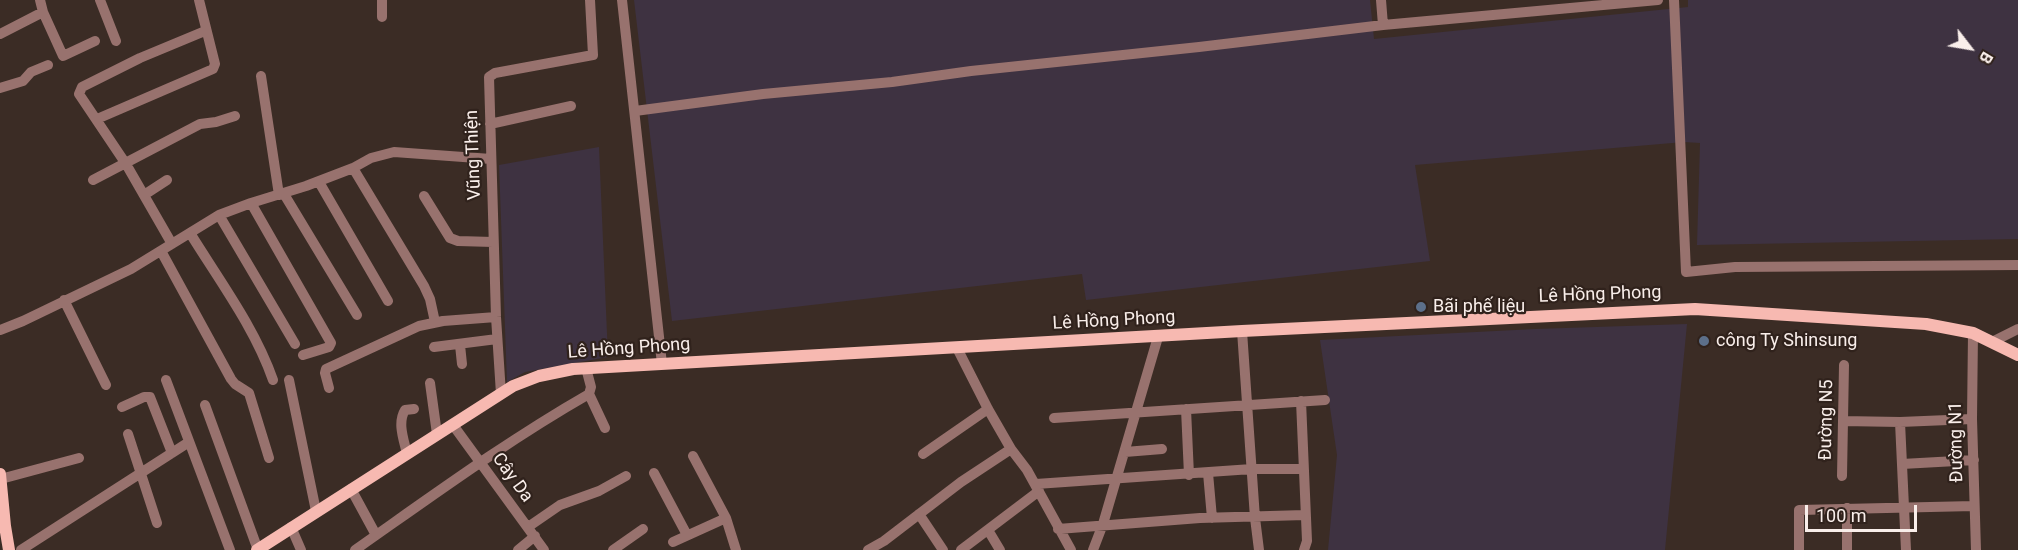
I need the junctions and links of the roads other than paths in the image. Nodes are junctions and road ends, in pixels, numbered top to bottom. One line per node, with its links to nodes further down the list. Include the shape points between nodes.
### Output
1 (40, 0): 11 (street)
2 (100, 0): 17 (street)
3 (199, 0): 14 (street)
4 (382, 0): 12 (street)
5 (590, 0): 25 (street, Vũng Thiện, via 593,55 490,75)
6 (622, 0): 22 (street)
7 (1381, 0): 13 (street)
8 (1658, 0): 10 (street)
9 (1674, 0): 41 (street, via 1686,272 1735,267)
10 (1519, 6): 13 (street)
11 (43, 12): 15 (street); 16 (street, via 63,56)
12 (382, 17)
13 (1383, 25): 22 (street)
14 (205, 31): 24 (street, via 213,69); 24 (street, via 82,87 79,94)
15 (0, 34)
16 (95, 41)
17 (116, 41)
18 (48, 65): 20 (street, via 31,72 23,81)
19 (261, 76): 32 (street)
20 (0, 88)
21 (571, 106): 25 (street)
22 (635, 111): 61 (street)
23 (235, 116): 27 (street, via 200,124)
24 (97, 119): 27 (street)
25 (490, 124): 26 (street, Vũng Thiện)
26 (491, 159): 28 (street, via 394,152); 38 (street, Vũng Thiện)
27 (126, 164): 29 (street); 33 (street)
28 (353, 168): 31 (street); 46 (street, via 424,286)
29 (93, 180)
30 (167, 180): 33 (street)
31 (319, 182): 32 (street); 43 (street)
32 (281, 194): 35 (street); 44 (street)
33 (144, 195): 39 (street)
34 (424, 196): 38 (street, via 450,237 458,241)
35 (251, 203): 36 (street); 58 (street, via 331,343)
36 (219, 215): 37 (street); 54 (street)
37 (190, 233): 39 (street); 65 (street, via 254,338)
38 (493, 242): 45 (street, Vũng Thiện)
39 (172, 244): 40 (street)
40 (161, 251): 42 (street); 98 (street, via 231,379 249,393)
41 (2018, 265)
42 (64, 300): 47 (street); 68 (street)
43 (388, 301)
44 (357, 315)
45 (496, 317): 46 (street); 52 (street, Vũng Thiện)
46 (435, 322): 69 (street, via 405,331 326,369)
47 (0, 330)
48 (2017, 331): 53 (street)
49 (1242, 332): 50 (main road, Lê Hồng Phong, via 1695,309 1926,324); 51 (main road, Lê Hồng Phong); 75 (street)
50 (1973, 333): 53 (main road, Lê Hồng Phong); 82 (street, Đường N1)
51 (1158, 337): 57 (main road, Lê Hồng Phong); 80 (street)
52 (497, 339): 55 (street); 70 (street, Vũng Thiện)
53 (1992, 342): 59 (main road, Lê Hồng Phong)
54 (295, 344)
55 (460, 345): 56 (street); 60 (street)
56 (434, 347)
57 (957, 348): 61 (main road, Lê Hồng Phong); 78 (street)
58 (303, 355)
59 (2018, 355)
60 (462, 364)
61 (662, 364): 63 (main road, Lê Hồng Phong)
62 (1844, 365): 83 (street, Đường N5)
63 (586, 368): 70 (main road, Lê Hồng Phong, via 539,375); 71 (street)
64 (166, 380): 89 (street)
65 (273, 380)
66 (289, 380): 118 (street)
67 (430, 383): 88 (street)
68 (106, 385)
69 (329, 388)
70 (501, 394): 85 (main road, Lê Hồng Phong)
71 (589, 394): 86 (street); 100 (street)
72 (1325, 400): 73 (street)
73 (1302, 401): 75 (street); 102 (street)
74 (205, 405): 141 (street)
75 (1247, 406): 79 (street); 103 (street)
76 (122, 407): 93 (street, via 150,397)
77 (414, 409): 95 (street, via 405,410 402,417)
78 (988, 409): 90 (street); 94 (street)
79 (1186, 409): 80 (street); 108 (street)
80 (1137, 412): 81 (street); 92 (street)
81 (1054, 418)
82 (1972, 419): 84 (street); 99 (street, Đường N1)
83 (1843, 421): 84 (street); 109 (street, Đường N5)
84 (1900, 422): 101 (street)
85 (453, 425): 88 (main road, Lê Hồng Phong); 100 (street, Cây Da)
86 (605, 428)
87 (128, 434): 104 (street)
88 (437, 435): 95 (main road, Lê Hồng Phong)
89 (189, 442): 93 (street); 140 (street)
90 (1011, 449): 113 (street); 119 (street)
91 (1162, 449): 92 (street)
92 (1125, 452): 112 (street)
93 (172, 453): 104 (street)
94 (923, 453)
95 (407, 454): 114 (main road, Lê Hồng Phong)
96 (693, 456): 121 (street)
97 (79, 458): 111 (street)
98 (268, 458)
99 (1974, 460): 101 (street); 115 (street, Đường N1)
100 (480, 462): 128 (street, Cây Da); 132 (street)
101 (1902, 464): 117 (street)
102 (1303, 469): 103 (street); 120 (street)
103 (1251, 470): 106 (street); 123 (street)
104 (141, 473): 124 (street); 139 (street)
105 (654, 473): 133 (street)
106 (1209, 473): 108 (street); 122 (street)
107 (0, 474): 111 (main road)
108 (1189, 475): 112 (street)
109 (1842, 476)
110 (626, 477): 128 (street, via 560,505)
111 (1, 479): 126 (main road)
112 (1116, 480): 113 (street); 125 (street)
113 (1037, 488): 130 (street); 131 (street)
114 (351, 489): 118 (main road, Lê Hồng Phong); 132 (street)
115 (1974, 506): 117 (street); 158 (street, Đường N1)
116 (1847, 508): 117 (street); 155 (street, via 1799,510); 156 (street)
117 (1903, 509): 157 (street)
118 (316, 511): 127 (main road, Lê Hồng Phong)
119 (919, 514): 136 (street); 149 (street)
120 (1305, 515): 123 (street); 154 (street)
121 (726, 518): 133 (street); 147 (street)
122 (1212, 518): 123 (street); 125 (street)
123 (1255, 518): 153 (street)
124 (156, 524)
125 (1103, 524): 130 (street); 152 (street)
126 (2, 525): 138 (main road)
127 (291, 527): 141 (main road, Lê Hồng Phong); 142 (street)
128 (528, 527): 134 (street, Cây Da)
129 (644, 529): 146 (street)
130 (1058, 529): 137 (street)
131 (988, 530): 150 (street); 151 (street)
132 (376, 535): 143 (street)
133 (687, 535): 135 (street)
134 (535, 536): 144 (street); 145 (street, Cây Da)
135 (673, 542)
136 (881, 547): 148 (street)
137 (1065, 548)
138 (9, 550)
139 (21, 550)
140 (230, 550)
141 (258, 550)
142 (301, 550)
143 (355, 550)
144 (518, 550)
145 (544, 550)
146 (613, 550)
147 (736, 550)
148 (868, 550)
149 (943, 550)
150 (961, 550)
151 (1000, 550)
152 (1093, 550)
153 (1259, 550)
154 (1304, 550)
155 (1799, 550)
156 (1847, 550)
157 (1906, 550)
158 (1976, 550)

